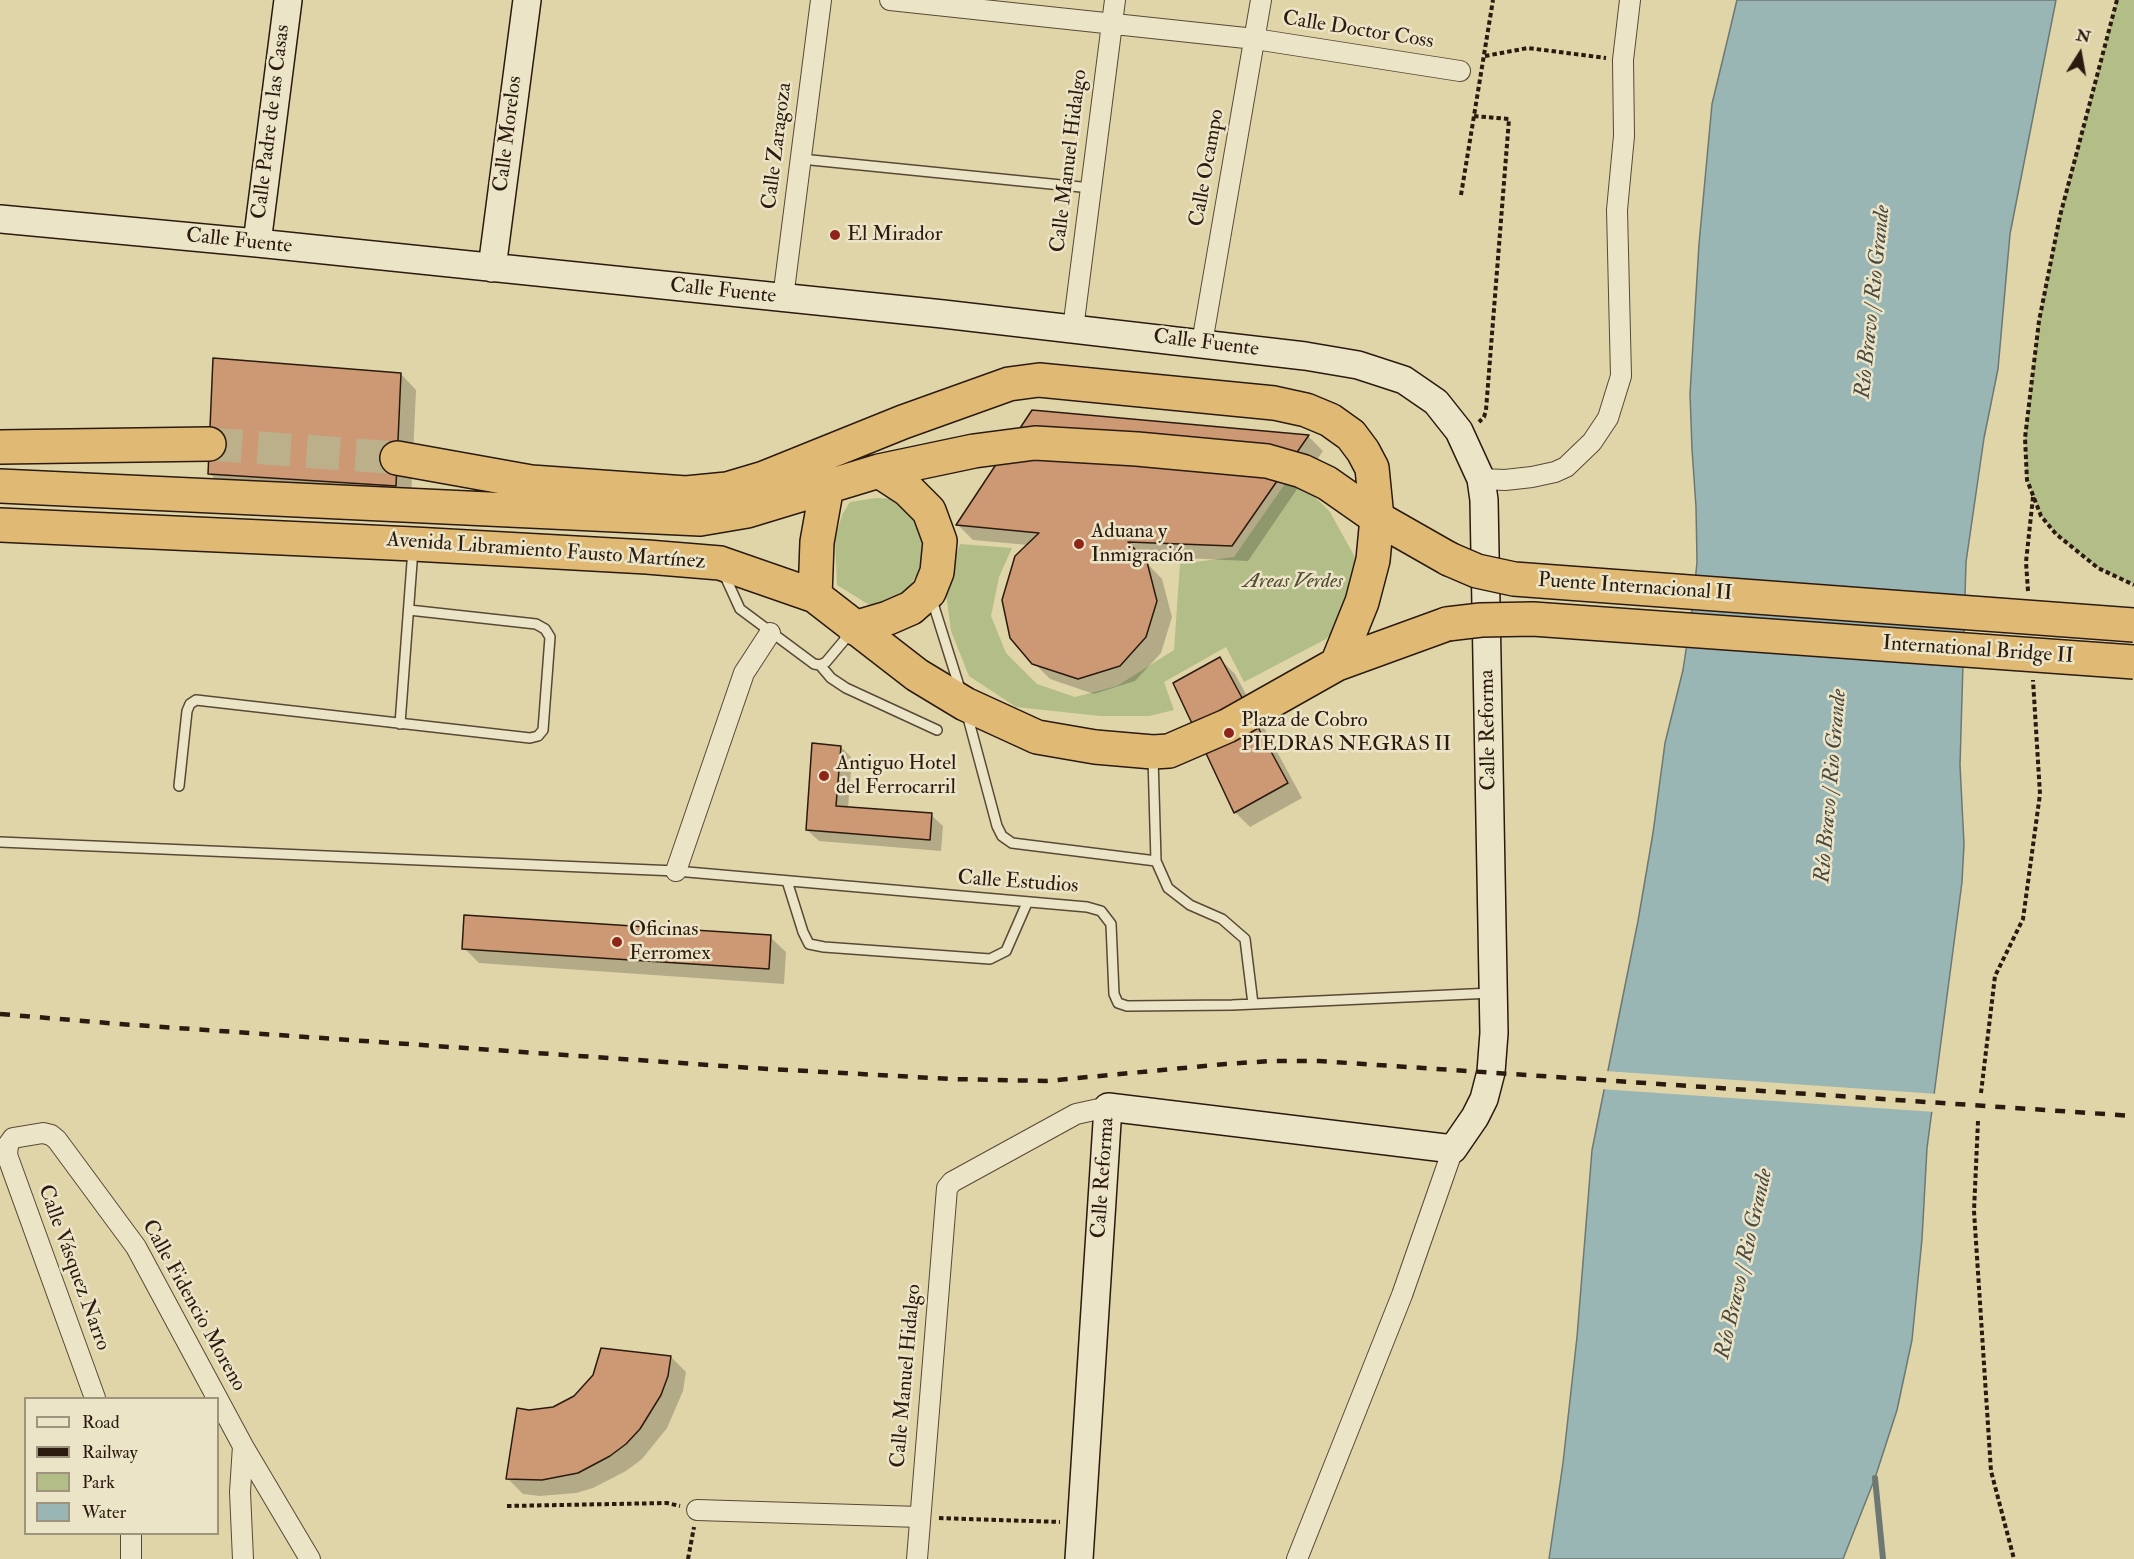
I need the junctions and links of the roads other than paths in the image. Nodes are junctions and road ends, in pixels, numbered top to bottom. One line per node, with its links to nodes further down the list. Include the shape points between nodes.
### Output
1 (288, 0): 14 (street, Calle Padre de las Casas)
2 (526, 0): 15 (street, Calle Morelos)
3 (821, 0): 11 (street, Calle Zaragoza)
4 (890, 0): 8 (street, Calle Doctor Coss)
5 (1115, 0): 8 (street, Calle Manuel Hidalgo)
6 (1262, 0): 9 (street, Calle Ocampo)
7 (1630, 0): 24 (street, via 1623,60 1624,136 1617,210 1621,376 1608,418 1593,442 1566,467 1532,477)
8 (1112, 22): 9 (street, Calle Doctor Coss); 12 (street, Calle Manuel Hidalgo)
9 (1255, 39): 10 (street, Calle Doctor Coss); 18 (street, Calle Ocampo)
10 (1460, 71)
11 (801, 159): 12 (lane); 16 (street, Calle Zaragoza)
12 (1091, 188): 17 (street, Calle Manuel Hidalgo)
13 (0, 219): 14 (street, Calle Fuente)
14 (256, 243): 15 (street, Calle Fuente)
15 (492, 268): 16 (street, Calle Fuente)
16 (783, 298): 17 (street, Calle Fuente)
17 (1073, 329): 18 (street, Calle Fuente)
18 (1202, 343): 19 (street, Calle Fuente, via 1358,365 1404,380)
19 (1436, 402): 24 (street, Calle Reforma, via 1459,431)
20 (209, 444): 21 (highway)
21 (0, 447)
22 (397, 458): 27 (highway, via 579,487 686,493 727,489 978,394 1039,380 1274,403 1306,410 1351,435 1363,451 1372,468)
23 (879, 471): 26 (highway, Avenida Libramiento Fausto Martínez); 27 (highway, Avenida Libramiento Fausto Martínez, via 1035,443 1267,461 1327,483); 32 (highway, via 908,490 929,511 940,541 937,572)
24 (1481, 479): 54 (street, Calle Reforma)
25 (0, 486): 26 (highway, Avenida Libramiento Fausto Martínez, via 700,519 747,511)
26 (827, 486): 33 (highway, via 817,542)
27 (1377, 518): 30 (highway, Avenida Libramiento Fausto Martínez); 42 (highway, via 1365,591)
28 (0, 525): 29 (highway, Avenida Libramiento Fausto Martínez)
29 (413, 544): 31 (highway, Avenida Libramiento Fausto Martínez); 35 (lane)
30 (1449, 559): 34 (highway, Puente Internacional II, bridge, via 1477,571 1514,579)
31 (720, 563): 33 (highway, Avenida Libramiento Fausto Martínez); 39 (lane, via 740,609)
32 (929, 592): 38 (highway, via 910,609); 44 (lane)
33 (815, 596): 38 (highway, Avenida Libramiento Fausto Martínez)
34 (1823, 602): 37 (highway, International Bridge II, bridge)
35 (409, 610): 45 (lane); 45 (lane, via 536,624 546,629 550,637 543,730 530,738)
36 (1447, 624): 40 (highway, Puente Internacional II, bridge, via 1533,619); 42 (highway, Avenida Libramiento Fausto Martínez)
37 (2134, 625)
38 (854, 628): 43 (lane); 44 (highway, Avenida Libramiento Fausto Martínez, via 917,675)
39 (770, 633): 43 (lane); 51 (street, via 744,673)
40 (1821, 639): 41 (highway, International Bridge II, bridge)
41 (2134, 662)
42 (1337, 664): 47 (highway, Avenida Libramiento Fausto Martínez, via 1227,726 1169,751)
43 (820, 665): 46 (lane, via 846,688)
44 (965, 704): 47 (highway, Avenida Libramiento Fausto Martínez, via 1037,737); 50 (lane, via 1002,837 1012,843)
45 (399, 724): 48 (lane, via 196,700 188,711)
46 (937, 730)
47 (1153, 752): 50 (lane)
48 (179, 786)
49 (0, 842): 51 (lane, Calle Estudios)
50 (1156, 861): 55 (lane, via 1168,888 1190,905 1222,919 1245,939)
51 (676, 871): 52 (lane, Calle Estudios)
52 (787, 881): 53 (lane, Calle Estudios); 53 (lane, via 808,944 824,947 990,958 1006,951)
53 (1027, 903): 55 (lane, Calle Estudios, via 1101,911 1111,924 1114,994 1118,1003)
54 (1494, 992): 55 (lane, Calle Estudios); 57 (street, Calle Reforma, via 1491,1072 1484,1100)
55 (1253, 1004)
56 (1108, 1107): 57 (street, Calle Reforma); 64 (street, Calle Manuel Hidalgo, via 1076,1114 947,1188); 70 (street, Calle Reforma)
57 (1453, 1149): 71 (street, via 1402,1295)
58 (7, 1155): 59 (street, Calle Vásquez Narro); 60 (street, Calle Fidencio Moreno, via 13,1138 43,1133 57,1140 136,1247)
59 (95, 1397)
60 (217, 1397)
61 (219, 1401): 62 (street, Calle Fidencio Moreno)
62 (243, 1446): 67 (street); 68 (street, Calle Fidencio Moreno)
63 (697, 1510): 64 (street)
64 (920, 1517): 69 (street, Calle Manuel Hidalgo)
65 (131, 1535): 66 (street)
66 (131, 1559)
67 (243, 1559)
68 (310, 1559)
69 (917, 1559)
70 (1080, 1559)
71 (1298, 1559)

